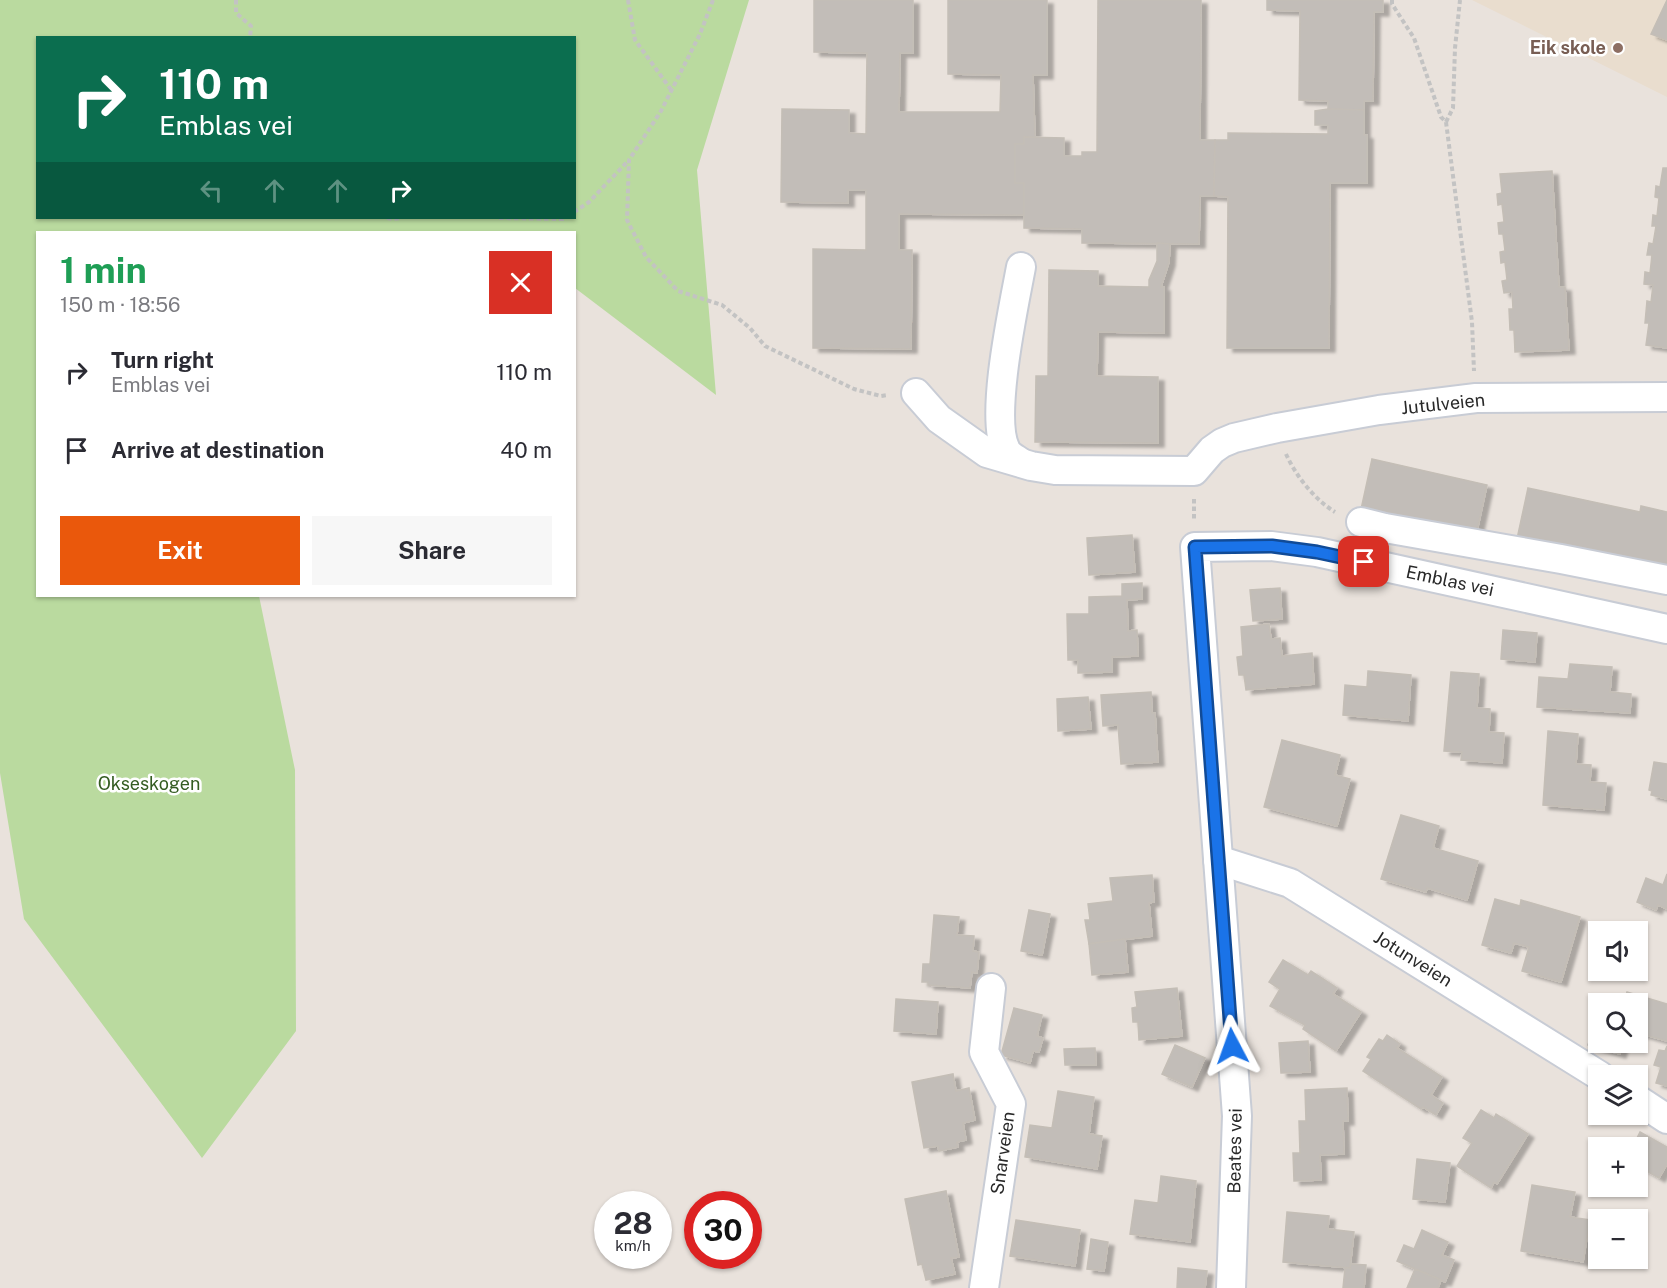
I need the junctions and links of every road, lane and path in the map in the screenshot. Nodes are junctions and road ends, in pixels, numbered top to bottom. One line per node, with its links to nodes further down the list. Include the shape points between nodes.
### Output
1 (236, 0): 6 (path, via 237,13 251,26)
2 (628, 0): 7 (path, via 635,40)
3 (713, 0): 7 (path)
4 (1392, 0): 8 (path, via 1414,38)
5 (1460, 0): 8 (path, via 1453,108)
6 (250, 36)
7 (672, 91): 9 (path)
8 (1446, 122): 14 (path, via 1472,322)
9 (629, 160): 10 (path); 12 (path, via 627,220 646,257 678,291 722,305 765,346 854,389 881,396)
10 (576, 211)
11 (1021, 267): 16 (street, via 1005,349 1000,423 1006,451)
12 (915, 393): 16 (street, via 939,419 987,453)
13 (1667, 397): 14 (street, Jutulveien)
14 (1476, 399): 15 (street, Jutulveien, via 1379,410)
15 (1277, 428): 17 (street, Jutulveien, via 1222,443); 18 (path, via 1291,465 1320,501)
16 (1020, 462): 17 (street, via 1055,470)
17 (1194, 471): 19 (path)
18 (1361, 522): 20 (street)
19 (1195, 547): 21 (street, Emblas vei, via 1272,546 1317,552); 22 (street, Beates vei)
20 (1667, 580)
21 (1667, 629)
22 (1218, 860): 24 (street, Jotunveien, via 1290,883); 28 (street, Beates vei, via 1237,1116)
23 (991, 988): 27 (street, Snarveien, via 984,1052 1011,1104)
24 (1588, 1069)
25 (1648, 1107): 26 (street)
26 (1667, 1119)
27 (984, 1288)
28 (1231, 1288)

